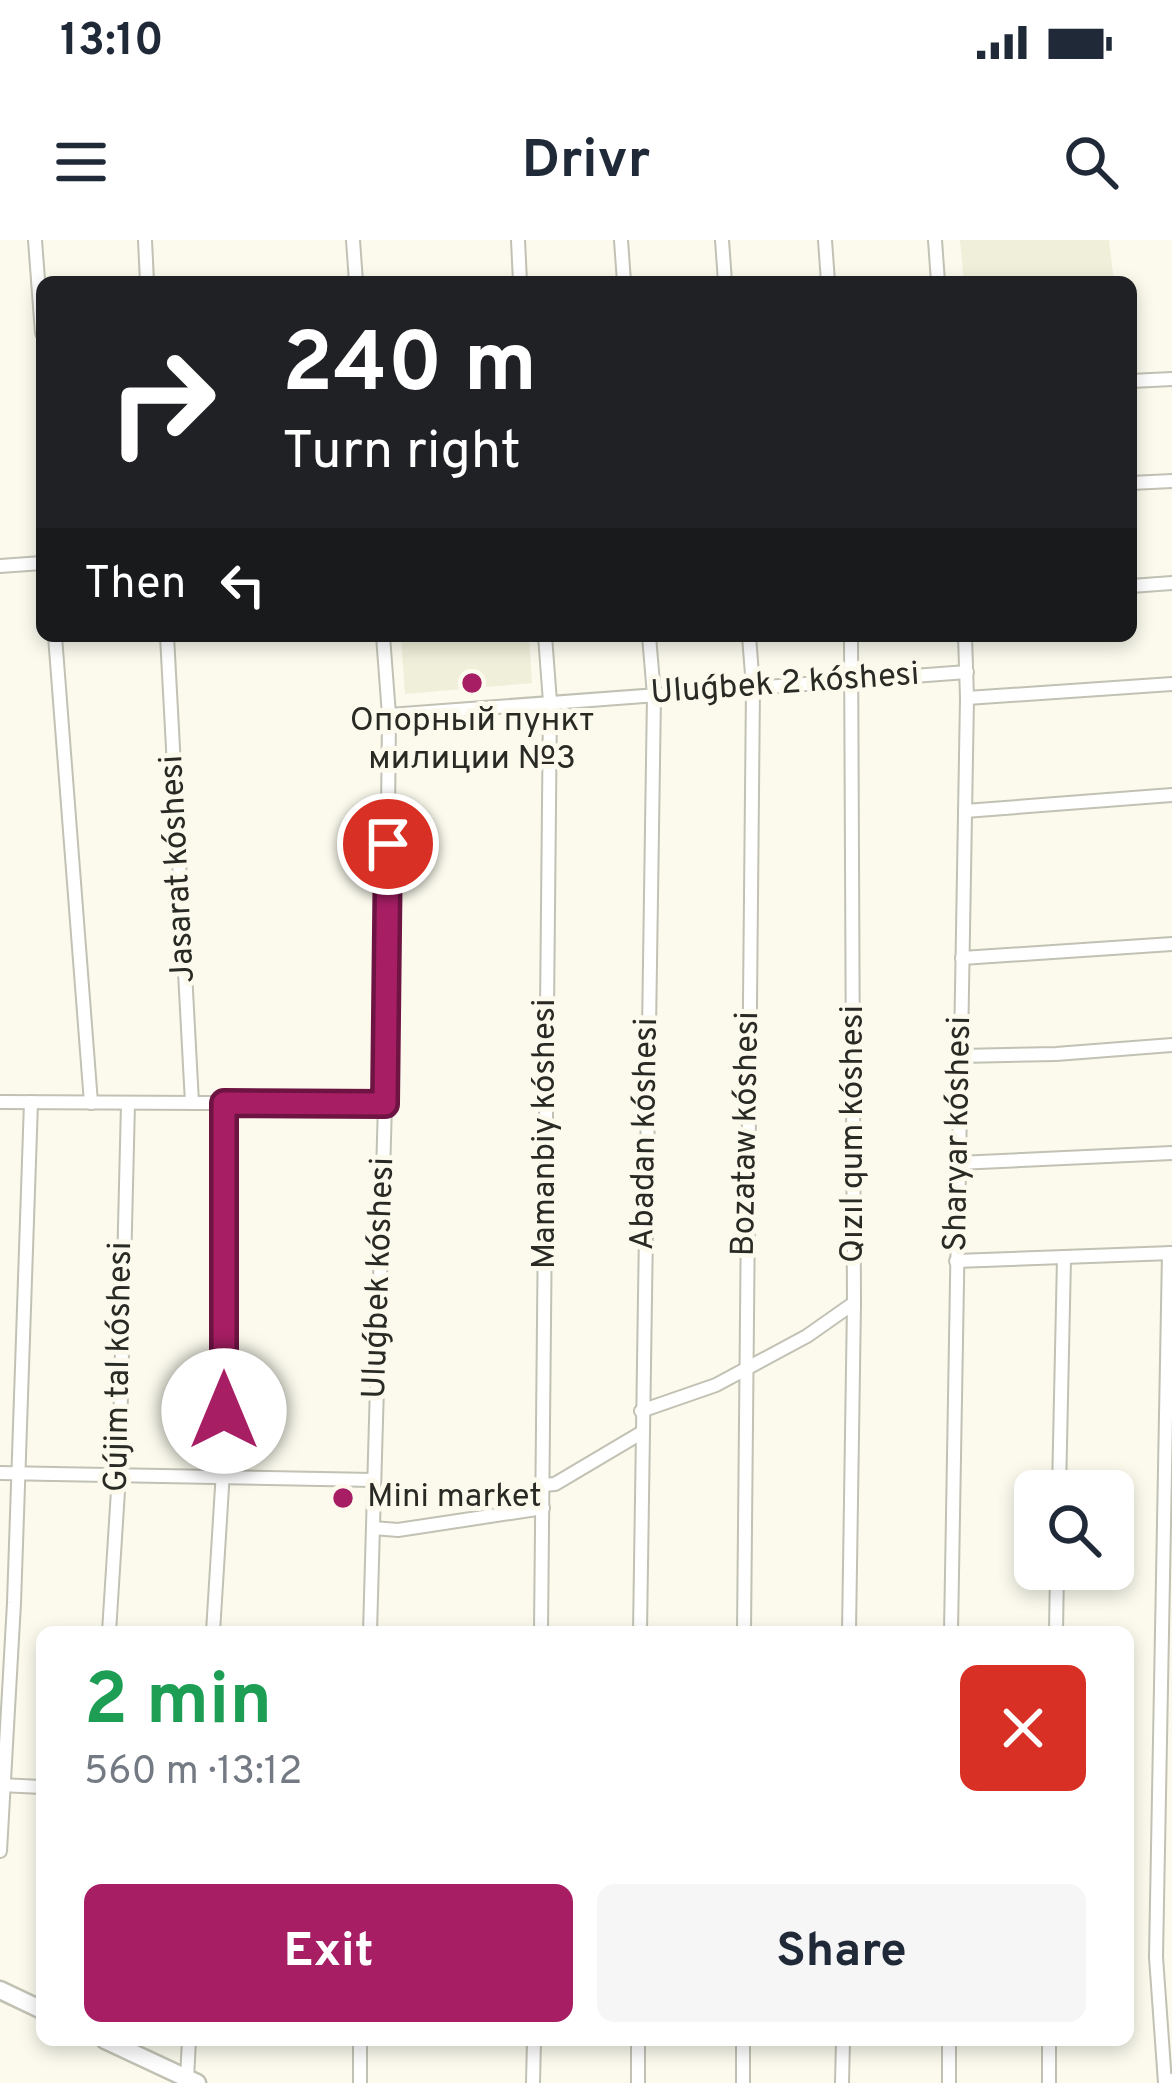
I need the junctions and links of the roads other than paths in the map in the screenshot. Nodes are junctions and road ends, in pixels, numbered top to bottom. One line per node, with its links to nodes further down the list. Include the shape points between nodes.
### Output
1 (35, 240): 9 (street)
2 (145, 240): 10 (street)
3 (353, 240): 11 (street)
4 (518, 240): 12 (street)
5 (621, 240): 13 (street)
6 (722, 240): 14 (street)
7 (825, 240): 15 (street)
8 (935, 240): 16 (street)
9 (38, 276)
10 (147, 276)
11 (356, 276)
12 (520, 276)
13 (624, 276)
14 (724, 276)
15 (828, 276)
16 (938, 276)
17 (1172, 379): 18 (street)
18 (1137, 381)
19 (1172, 481): 20 (street)
20 (1137, 483)
21 (36, 563): 22 (street)
22 (0, 566)
23 (1172, 584): 24 (street)
24 (1137, 586)
25 (55, 642): 49 (street)
26 (167, 642): 51 (street, Jasarat kóshesi)
27 (383, 642): 40 (street, Uluǵbek kóshesi)
28 (545, 642): 39 (street, Mamanbiy kóshesi)
29 (650, 642): 37 (street, Abadan kóshesi)
30 (749, 642): 36 (street, Bozataw kóshesi)
31 (851, 642): 34 (street, Qızıl qum kóshesi)
32 (965, 642): 33 (street, Sharyar kóshesi)
33 (967, 672): 34 (street, Uluǵbek 2 kóshesi); 38 (street, Sharyar kóshesi)
34 (854, 680): 36 (street, Uluǵbek 2 kóshesi); 59 (street, Qızıl qum kóshesi)
35 (1172, 684): 38 (street)
36 (753, 687): 37 (street, Uluǵbek 2 kóshesi); 60 (street, Bozataw kóshesi)
37 (654, 695): 39 (street, Uluǵbek 2 kóshesi); 61 (street, Abadan kóshesi)
38 (967, 698): 42 (street, Sharyar kóshesi)
39 (550, 702): 40 (street, Uluǵbek 2 kóshesi); 69 (street, Mamanbiy kóshesi)
40 (389, 715): 53 (street, Uluǵbek kóshesi)
41 (1172, 795): 42 (street)
42 (965, 811): 44 (street, Sharyar kóshesi)
43 (1172, 944): 44 (street)
44 (962, 958): 46 (street, Sharyar kóshesi)
45 (1172, 1046): 46 (street)
46 (960, 1056): 55 (street, Sharyar kóshesi)
47 (0, 1102): 48 (street)
48 (31, 1102): 49 (street); 66 (street)
49 (92, 1102): 50 (street)
50 (128, 1103): 51 (street); 67 (street, Gújim tal kóshesi)
51 (192, 1103): 52 (street)
52 (224, 1103): 53 (street); 65 (street)
53 (385, 1104): 68 (street, Uluǵbek kóshesi)
54 (1172, 1154): 55 (street)
55 (958, 1163): 58 (street, Sharyar kóshesi)
56 (1171, 1253): 57 (street); 104 (street, via 1156,1958)
57 (1064, 1258): 58 (street); 63 (street)
58 (956, 1262): 80 (street, Sharyar kóshesi)
59 (854, 1303): 60 (street); 79 (street, Qızıl qum kóshesi)
60 (744, 1370): 61 (street); 78 (street, Bozataw kóshesi)
61 (641, 1411): 62 (street, Abadan kóshesi)
62 (640, 1433): 69 (street); 77 (street, Abadan kóshesi)
63 (1059, 1470)
64 (0, 1472): 66 (street)
65 (223, 1474): 67 (street); 68 (street); 74 (street)
66 (19, 1475): 67 (street); 82 (street)
67 (118, 1475): 73 (street, Gújim tal kóshesi)
68 (374, 1480): 71 (street, Uluǵbek kóshesi)
69 (543, 1485): 70 (street, Mamanbiy kóshesi)
70 (543, 1508): 71 (street); 76 (street, Mamanbiy kóshesi)
71 (373, 1528): 75 (street, Uluǵbek kóshesi)
72 (1056, 1590): 81 (street)
73 (109, 1626)
74 (212, 1626)
75 (370, 1626)
76 (541, 1626)
77 (640, 1626)
78 (744, 1626)
79 (849, 1626)
80 (951, 1626)
81 (1055, 1626)
82 (2, 1785): 83 (street); 84 (street)
83 (36, 1787)
84 (0, 1851)
85 (0, 1990): 86 (main road)
86 (36, 2007)
87 (118, 2046): 96 (main road)
88 (189, 2046): 96 (street)
89 (360, 2046): 97 (street)
90 (534, 2046): 98 (street)
91 (638, 2046): 99 (street)
92 (743, 2046): 100 (street)
93 (843, 2046): 101 (street)
94 (950, 2046): 102 (street)
95 (1049, 2046): 103 (street)
96 (192, 2081)
97 (359, 2082)
98 (533, 2083)
99 (638, 2083)
100 (743, 2083)
101 (842, 2083)
102 (949, 2083)
103 (1049, 2083)
104 (1169, 2083)

